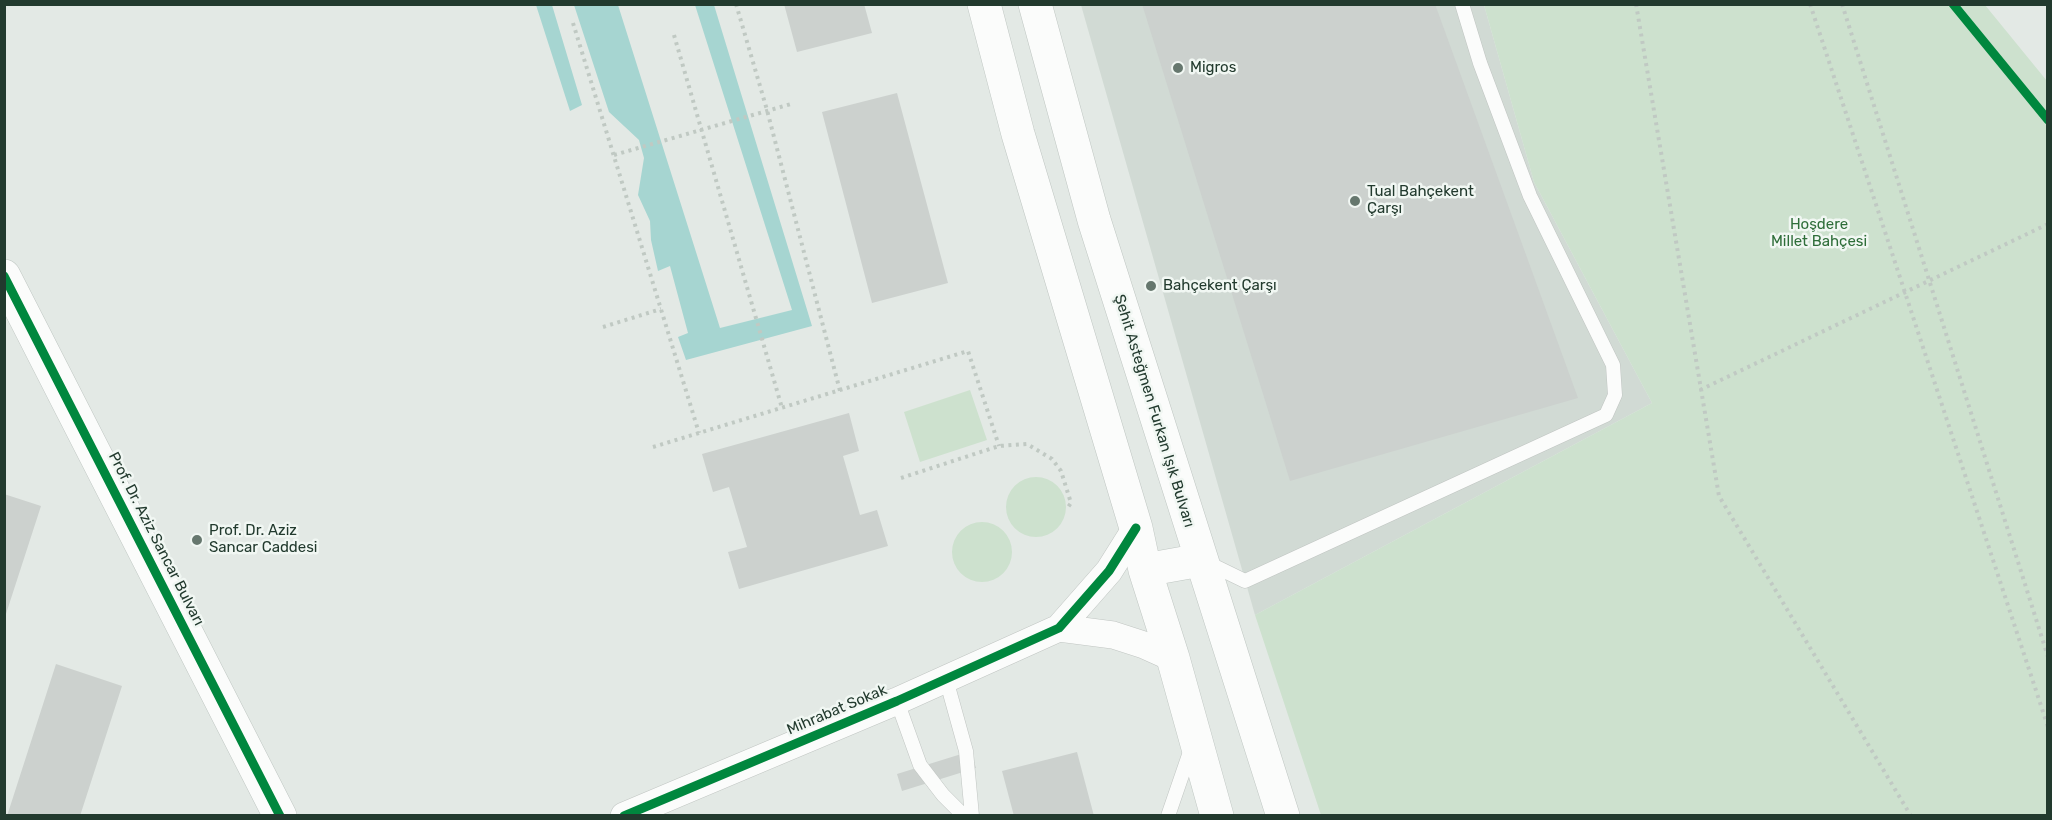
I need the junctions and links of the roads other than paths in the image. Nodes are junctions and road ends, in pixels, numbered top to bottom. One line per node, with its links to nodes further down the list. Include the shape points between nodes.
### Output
1 (984, 4): 5 (main road, via 1018,134)
2 (1035, 4): 6 (main road, Şehit Asteğmen Furkan Işık Bulvarı, via 1094,220)
3 (1462, 4): 6 (lane, via 1530,196 1613,365 1615,396 1606,415 1245,581)
4 (4, 276): 13 (main road, Prof. Dr. Aziz Sancar Bulvarı)
5 (1136, 528): 7 (main road); 8 (street, via 1108,571)
6 (1201, 560): 7 (main road); 19 (main road, Şehit Asteğmen Furkan Işık Bulvarı)
7 (1145, 570): 9 (main road)
8 (1059, 628): 9 (street, via 1113,635); 10 (street, Mihrabat Sokak)
9 (1173, 658): 12 (main road)
10 (946, 679): 11 (street, Mihrabat Sokak); 16 (lane, via 966,751)
11 (897, 701): 14 (street, Mihrabat Sokak); 15 (lane, via 920,765)
12 (1195, 735): 17 (lane); 18 (main road)
13 (280, 816)
14 (624, 816)
15 (964, 816)
16 (972, 816)
17 (1168, 816)
18 (1217, 816)
19 (1283, 816)

